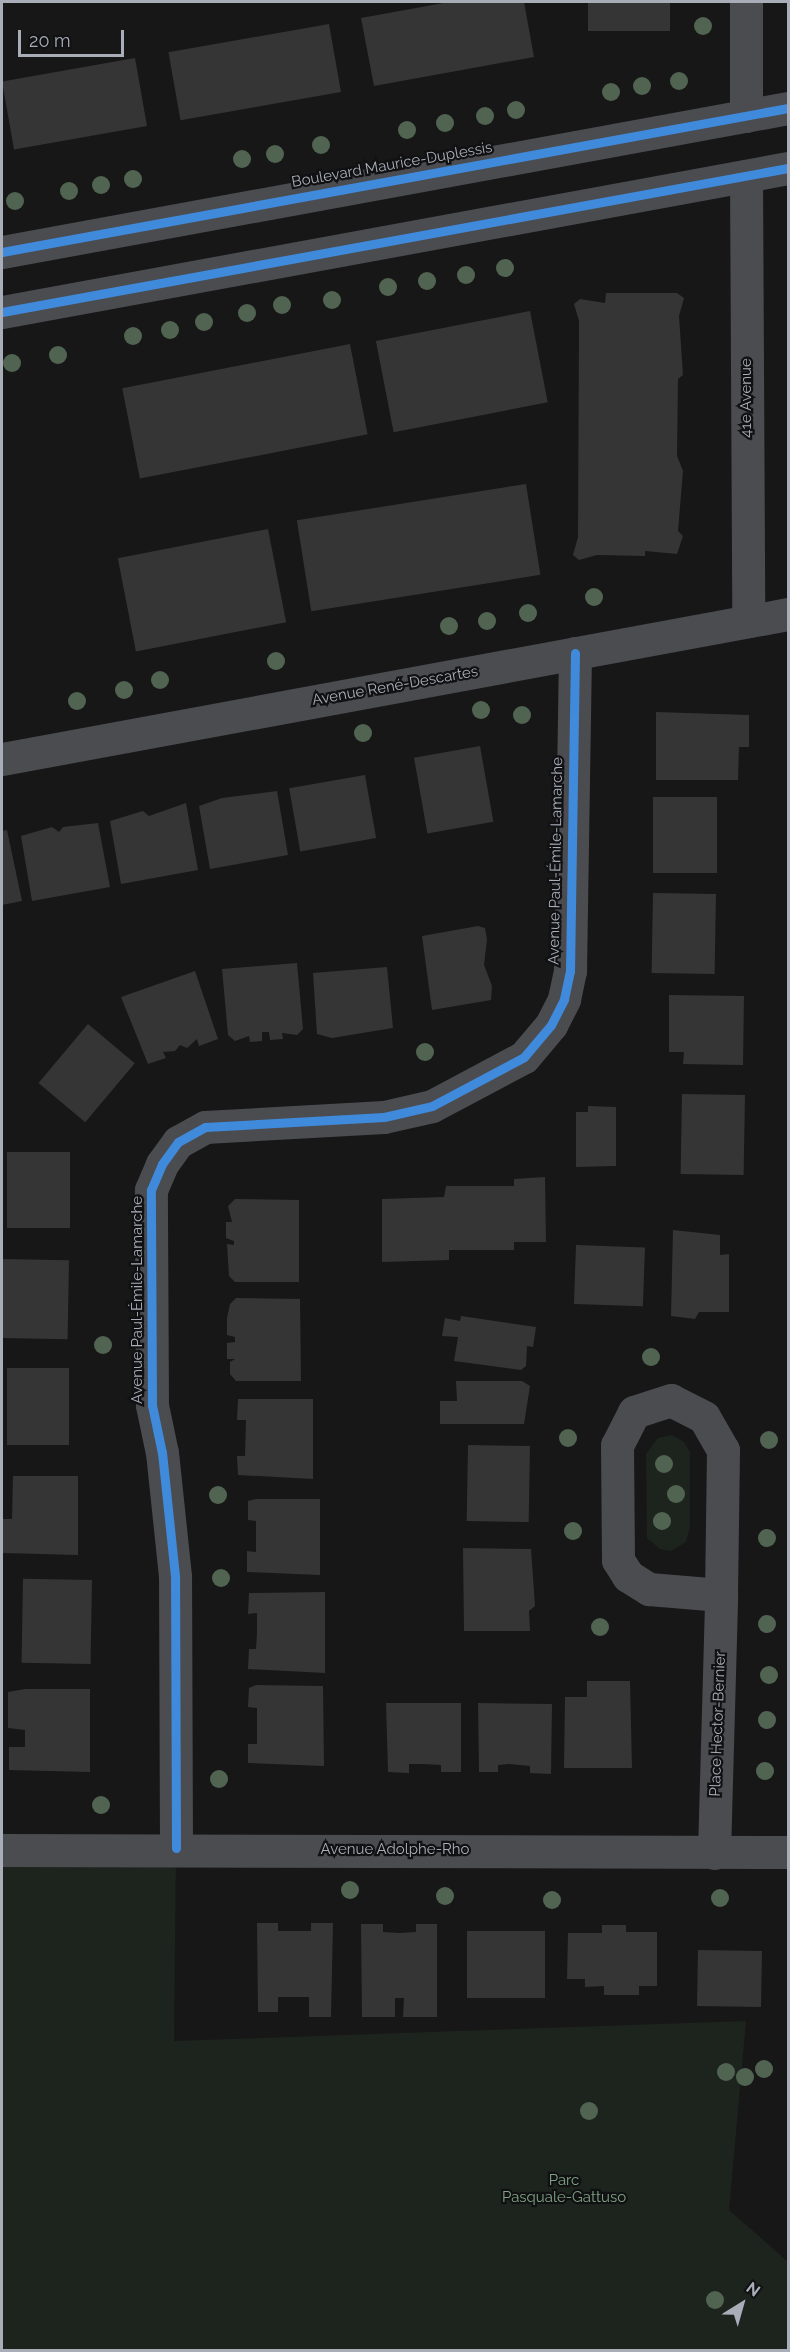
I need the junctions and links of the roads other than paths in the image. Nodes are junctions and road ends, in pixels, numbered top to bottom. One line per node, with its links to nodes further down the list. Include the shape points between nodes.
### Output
1 (746, 2): 3 (street)
2 (789, 108): 3 (street, Boulevard Maurice-Duplessis)
3 (746, 116): 6 (street, Boulevard Maurice-Duplessis)
4 (789, 168): 5 (street)
5 (746, 176): 7 (street); 9 (street, 41e Avenue)
6 (2, 252)
7 (2, 312)
8 (789, 614): 9 (street, Avenue René-Descartes)
9 (748, 621): 10 (street, Avenue René-Descartes)
10 (575, 653): 11 (street, Avenue René-Descartes); 13 (street, Avenue Paul-Émile-Lamarche, via 570,971 564,999 551,1025 524,1057 432,1106 384,1117 204,1127 178,1142 162,1164 151,1190 152,1405 162,1453 175,1576)
11 (2, 759)
12 (721, 1595): 12 (street, Place Hector-Bernier, via 723,1450 704,1417 671,1400 634,1412 617,1445 618,1560 628,1576 649,1589); 16 (street, Place Hector-Bernier)
13 (176, 1848): 14 (street, Avenue Adolphe-Rho); 16 (street, Avenue Adolphe-Rho)
14 (2, 1850)
15 (789, 1852): 16 (street, Avenue Adolphe-Rho)
16 (714, 1853)

